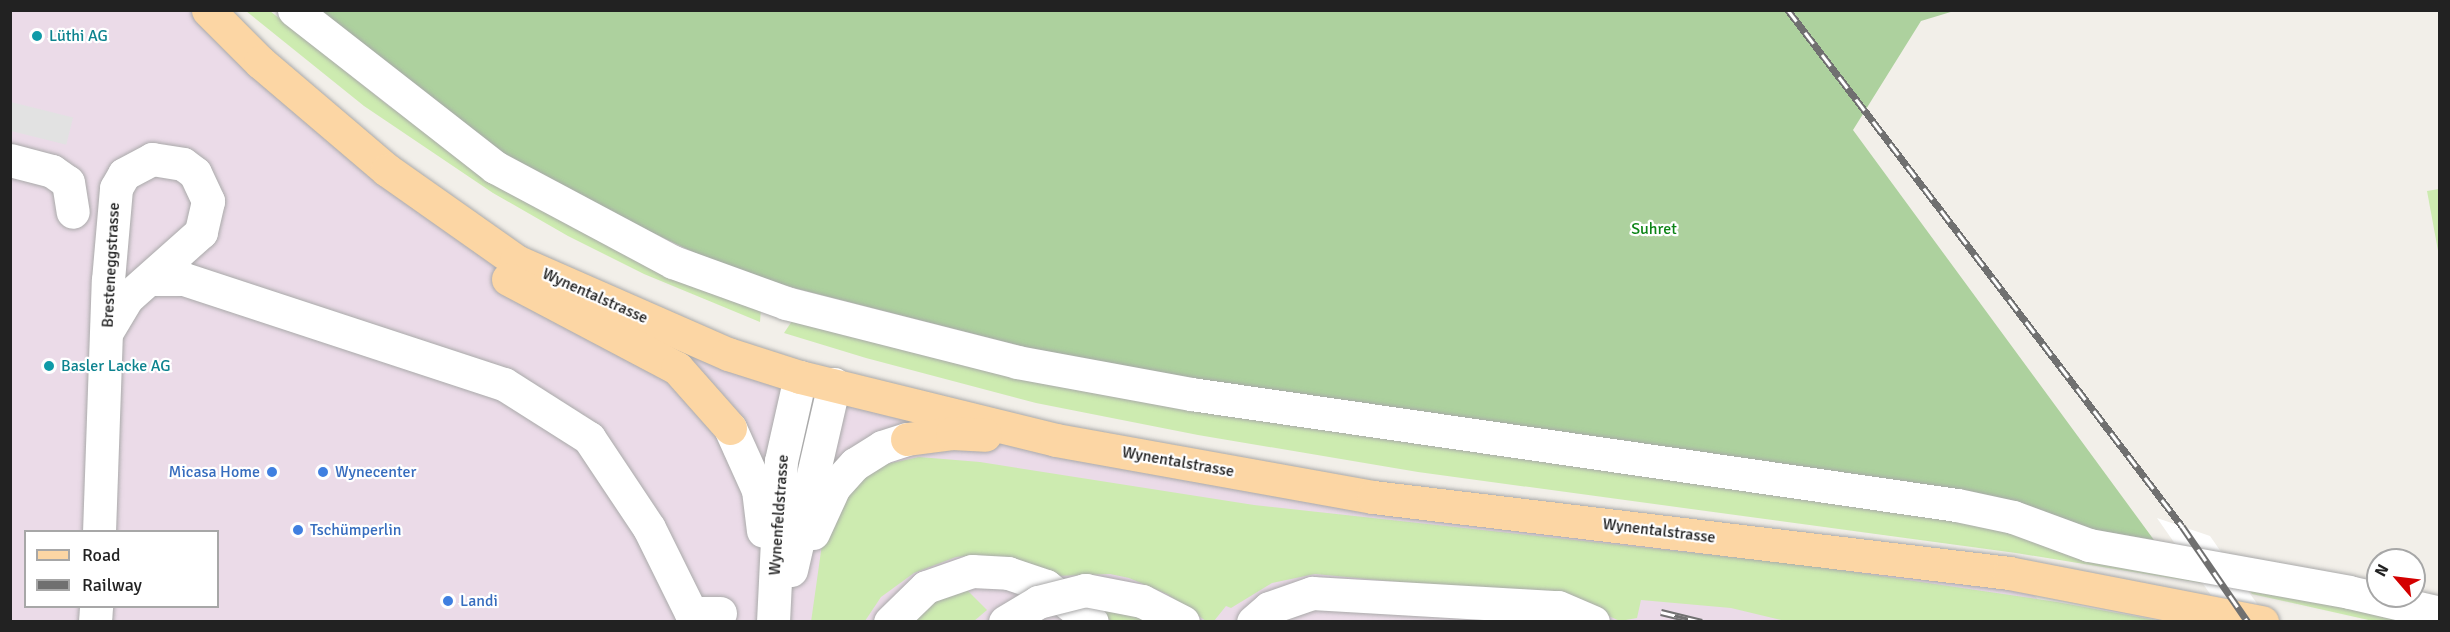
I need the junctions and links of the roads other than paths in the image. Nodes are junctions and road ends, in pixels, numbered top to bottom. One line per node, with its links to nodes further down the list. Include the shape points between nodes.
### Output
1 (203, 10): 10 (main road, Wynentalstrasse, via 280,104 344,161 433,230 520,287 677,368)
2 (208, 10): 8 (main road, Wynentalstrasse, via 260,62 387,170 516,261 728,354)
3 (294, 10): 16 (street, via 495,167 673,262 786,303 1017,362 1191,394 1957,505 2013,517 2089,545 2349,592)
4 (10, 160): 5 (street, via 51,171 68,182)
5 (73, 212)
6 (152, 279): 7 (street, Bresteneggstrasse, via 127,298); 7 (street, Bresteneggstrasse, via 201,232 207,217 208,201 199,179 183,164 168,159 137,164 116,188); 15 (street, via 184,279 504,384 589,438 649,528 691,613)
7 (107, 331): 13 (street, Bresteneggstrasse)
8 (800, 377): 9 (main road, Wynentalstrasse); 17 (street, Wynenfeldstrasse, via 781,461)
9 (834, 384): 12 (main road, Wynentalstrasse); 14 (street, Wynenfeldstrasse)
10 (730, 429): 17 (street, Wynenfeldstrasse, via 758,490)
11 (907, 440): 12 (main road, Wynentalstrasse, via 952,433); 14 (street, Wynenfeldstrasse, via 882,447 855,464 834,487)
12 (1056, 440): 24 (main road, Wynentalstrasse, via 1373,497 2009,573)
13 (99, 530)
14 (787, 590): 17 (street, Wynenfeldstrasse)
15 (720, 613)
16 (2439, 613)
17 (773, 620)
18 (890, 621): 20 (street, via 926,587 972,571 1008,573 1046,586)
19 (1005, 621): 21 (street, bridge, via 1038,602 1085,590 1142,601)
20 (1092, 621)
21 (1183, 621)
22 (1254, 621): 23 (street, via 1269,608 1312,593 1558,607)
23 (1593, 621)
24 (2262, 621)

